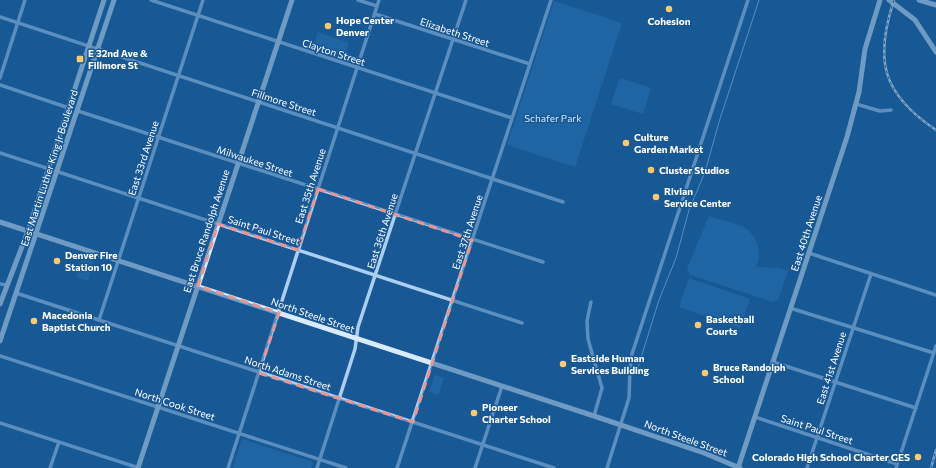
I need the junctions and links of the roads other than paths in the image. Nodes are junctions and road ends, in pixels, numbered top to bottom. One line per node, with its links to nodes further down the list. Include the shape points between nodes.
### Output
1 (25, 0): 20 (street)
2 (104, 0): 23 (street, East Martin Luther King Jr Boulevard)
3 (114, 0): 24 (street, East Martin Luther King Jr Boulevard)
4 (151, 0): 18 (street, Clayton Street)
5 (203, 0): 18 (street, East 33rd Avenue)
6 (292, 0): 22 (street, East Bruce Randolph Avenue)
7 (358, 0): 16 (street)
8 (380, 0): 16 (street, East 35th Avenue)
9 (466, 0): 21 (street, East 36th Avenue)
10 (551, 0): 26 (street, East 37th Avenue)
11 (748, 0): 91 (street, via 632,354 630,393)
12 (880, 0): 33 (street, East 40th Avenue, via 865,48)
13 (889, 0): 25 (street, via 915,20)
14 (919, 0): 15 (street)
15 (936, 5)
16 (377, 6): 17 (street, East 35th Avenue)
17 (375, 14): 21 (street, Elizabeth Street); 27 (street, East 35th Avenue)
18 (198, 16): 22 (street, Clayton Street); 28 (street, East 33rd Avenue)
19 (0, 17): 20 (street, Fillmore Street)
20 (18, 23): 23 (street, Fillmore Street); 29 (street)
21 (453, 39): 26 (street, Elizabeth Street); 31 (street, East 36th Avenue)
22 (278, 42): 27 (street, Clayton Street); 32 (street, East Bruce Randolph Avenue)
23 (89, 47): 24 (street, Fillmore Street); 34 (street, East Martin Luther King Jr Boulevard)
24 (98, 50): 28 (street, Fillmore Street); 36 (street, East Martin Luther King Jr Boulevard)
25 (936, 52)
26 (530, 64): 37 (street, East 37th Avenue)
27 (357, 68): 31 (street, Clayton Street); 38 (street, East 35th Avenue)
28 (178, 76): 32 (street, Fillmore Street); 39 (street, East 33rd Avenue)
29 (0, 78)
30 (0, 85): 34 (street)
31 (435, 93): 37 (street, Clayton Street); 41 (street, East 36th Avenue)
32 (258, 102): 38 (street, Fillmore Street); 42 (street, East Bruce Randolph Avenue)
33 (856, 104): 35 (street, via 880,111); 56 (street, East 40th Avenue)
34 (69, 108): 43 (street, East Martin Luther King Jr Boulevard)
35 (891, 110)
36 (78, 111): 39 (street, Milwaukee Street); 44 (street, East Martin Luther King Jr Boulevard)
37 (512, 118): 45 (street, East 37th Avenue)
38 (338, 127): 41 (street, Fillmore Street); 46 (street, East 35th Avenue)
39 (158, 138): 42 (street, Milwaukee Street); 47 (street, East 33rd Avenue)
40 (0, 153): 43 (street, Saint Paul Street)
41 (416, 153): 45 (street, Fillmore Street); 49 (street, East 36th Avenue)
42 (238, 163): 46 (street, Milwaukee Street); 51 (street, East Bruce Randolph Avenue)
43 (49, 169): 44 (street, Saint Paul Street); 52 (street, East Martin Luther King Jr Boulevard)
44 (58, 172): 47 (street, Saint Paul Street); 53 (street, East Martin Luther King Jr Boulevard)
45 (492, 178): 48 (street, Fillmore Street); 54 (street, East 37th Avenue)
46 (318, 189): 49 (street, Milwaukee Street); 55 (street, East 35th Avenue)
47 (139, 198): 51 (street, Saint Paul Street); 57 (street, East 33rd Avenue)
48 (563, 202)
49 (395, 214): 54 (street, Milwaukee Street); 60 (street, East 36th Avenue)
50 (0, 222): 52 (street, North Steele Street)
51 (218, 224): 55 (street, Saint Paul Street); 62 (street, East Bruce Randolph Avenue)
52 (28, 231): 53 (street, North Steele Street); 61 (street, East Martin Luther King Jr Boulevard)
53 (37, 234): 57 (street, North Steele Street); 63 (street, East Martin Luther King Jr Boulevard)
54 (472, 240): 58 (street, Milwaukee Street); 65 (street, East 37th Avenue)
55 (298, 250): 60 (street, Saint Paul Street); 69 (street, East 35th Avenue)
56 (808, 253): 59 (street); 68 (street, East 40th Avenue)
57 (118, 261): 62 (street, North Steele Street); 70 (street, East 33rd Avenue)
58 (543, 262)
59 (871, 274): 64 (street); 72 (street, East 41st Avenue)
60 (376, 276): 65 (street, Saint Paul Street); 73 (street, East 36th Avenue)
61 (3, 284): 67 (street, East Martin Luther King Jr Boulevard)
62 (198, 286): 69 (street, North Steele Street); 75 (street, East Bruce Randolph Avenue)
63 (16, 293): 70 (street, North Adams Street); 74 (street, East Martin Luther King Jr Boulevard)
64 (936, 295)
65 (452, 300): 71 (street, Saint Paul Street); 80 (street, East 37th Avenue)
66 (591, 302): 87 (street, via 587,318 588,336 602,388)
67 (0, 304)
68 (790, 308): 72 (street); 79 (street, East 40th Avenue)
69 (277, 312): 73 (street, North Steele Street); 81 (street, East 35th Avenue, via 277,319)
70 (99, 320): 75 (street, North Adams Street)
71 (522, 323)
72 (853, 328): 77 (street); 82 (street, East 41st Avenue)
73 (356, 339): 80 (street, North Steele Street); 84 (street, East 36th Avenue)
74 (0, 341)
75 (178, 346): 81 (street, North Adams Street); 85 (street, East Bruce Randolph Avenue)
76 (936, 346): 77 (street)
77 (934, 353): 86 (street)
78 (0, 356): 85 (street, North Cook Street)
79 (773, 362): 82 (street); 88 (street, East 40th Avenue)
80 (432, 363): 83 (street, North Steele Street); 89 (street, East 37th Avenue)
81 (259, 372): 84 (street, North Adams Street); 92 (street, East 35th Avenue)
82 (835, 382): 86 (street); 93 (street, East 41st Avenue)
83 (502, 386): 87 (street, North Steele Street); 95 (street)
84 (339, 398): 89 (street, North Adams Street); 96 (street, East 36th Avenue)
85 (158, 407): 92 (street, North Cook Street); 99 (street, East Bruce Randolph Avenue)
86 (916, 408): 97 (street)
87 (594, 416): 91 (street, North Steele Street)
88 (755, 417): 93 (street, Saint Paul Street); 107 (street, East 40th Avenue)
89 (412, 422): 95 (street, North Adams Street); 103 (street, East 37th Avenue)
90 (0, 423): 94 (street)
91 (623, 426): 106 (street); 107 (street, North Steele Street, via 704,453)
92 (239, 433): 96 (street, North Cook Street); 100 (street, East 35th Avenue)
93 (817, 437): 97 (street, Saint Paul Street); 108 (street, East 41st Avenue)
94 (59, 442): 98 (street); 99 (street)
95 (483, 445): 104 (street); 105 (street, North Adams Street)
96 (319, 460): 101 (street, East 36th Avenue); 102 (street, North Cook Street)
97 (897, 466)
98 (50, 468)
99 (139, 468)
100 (228, 468)
101 (317, 468)
102 (346, 468)
103 (397, 468)
104 (475, 468)
105 (554, 468)
106 (607, 468)
107 (739, 468)
108 (807, 468)

